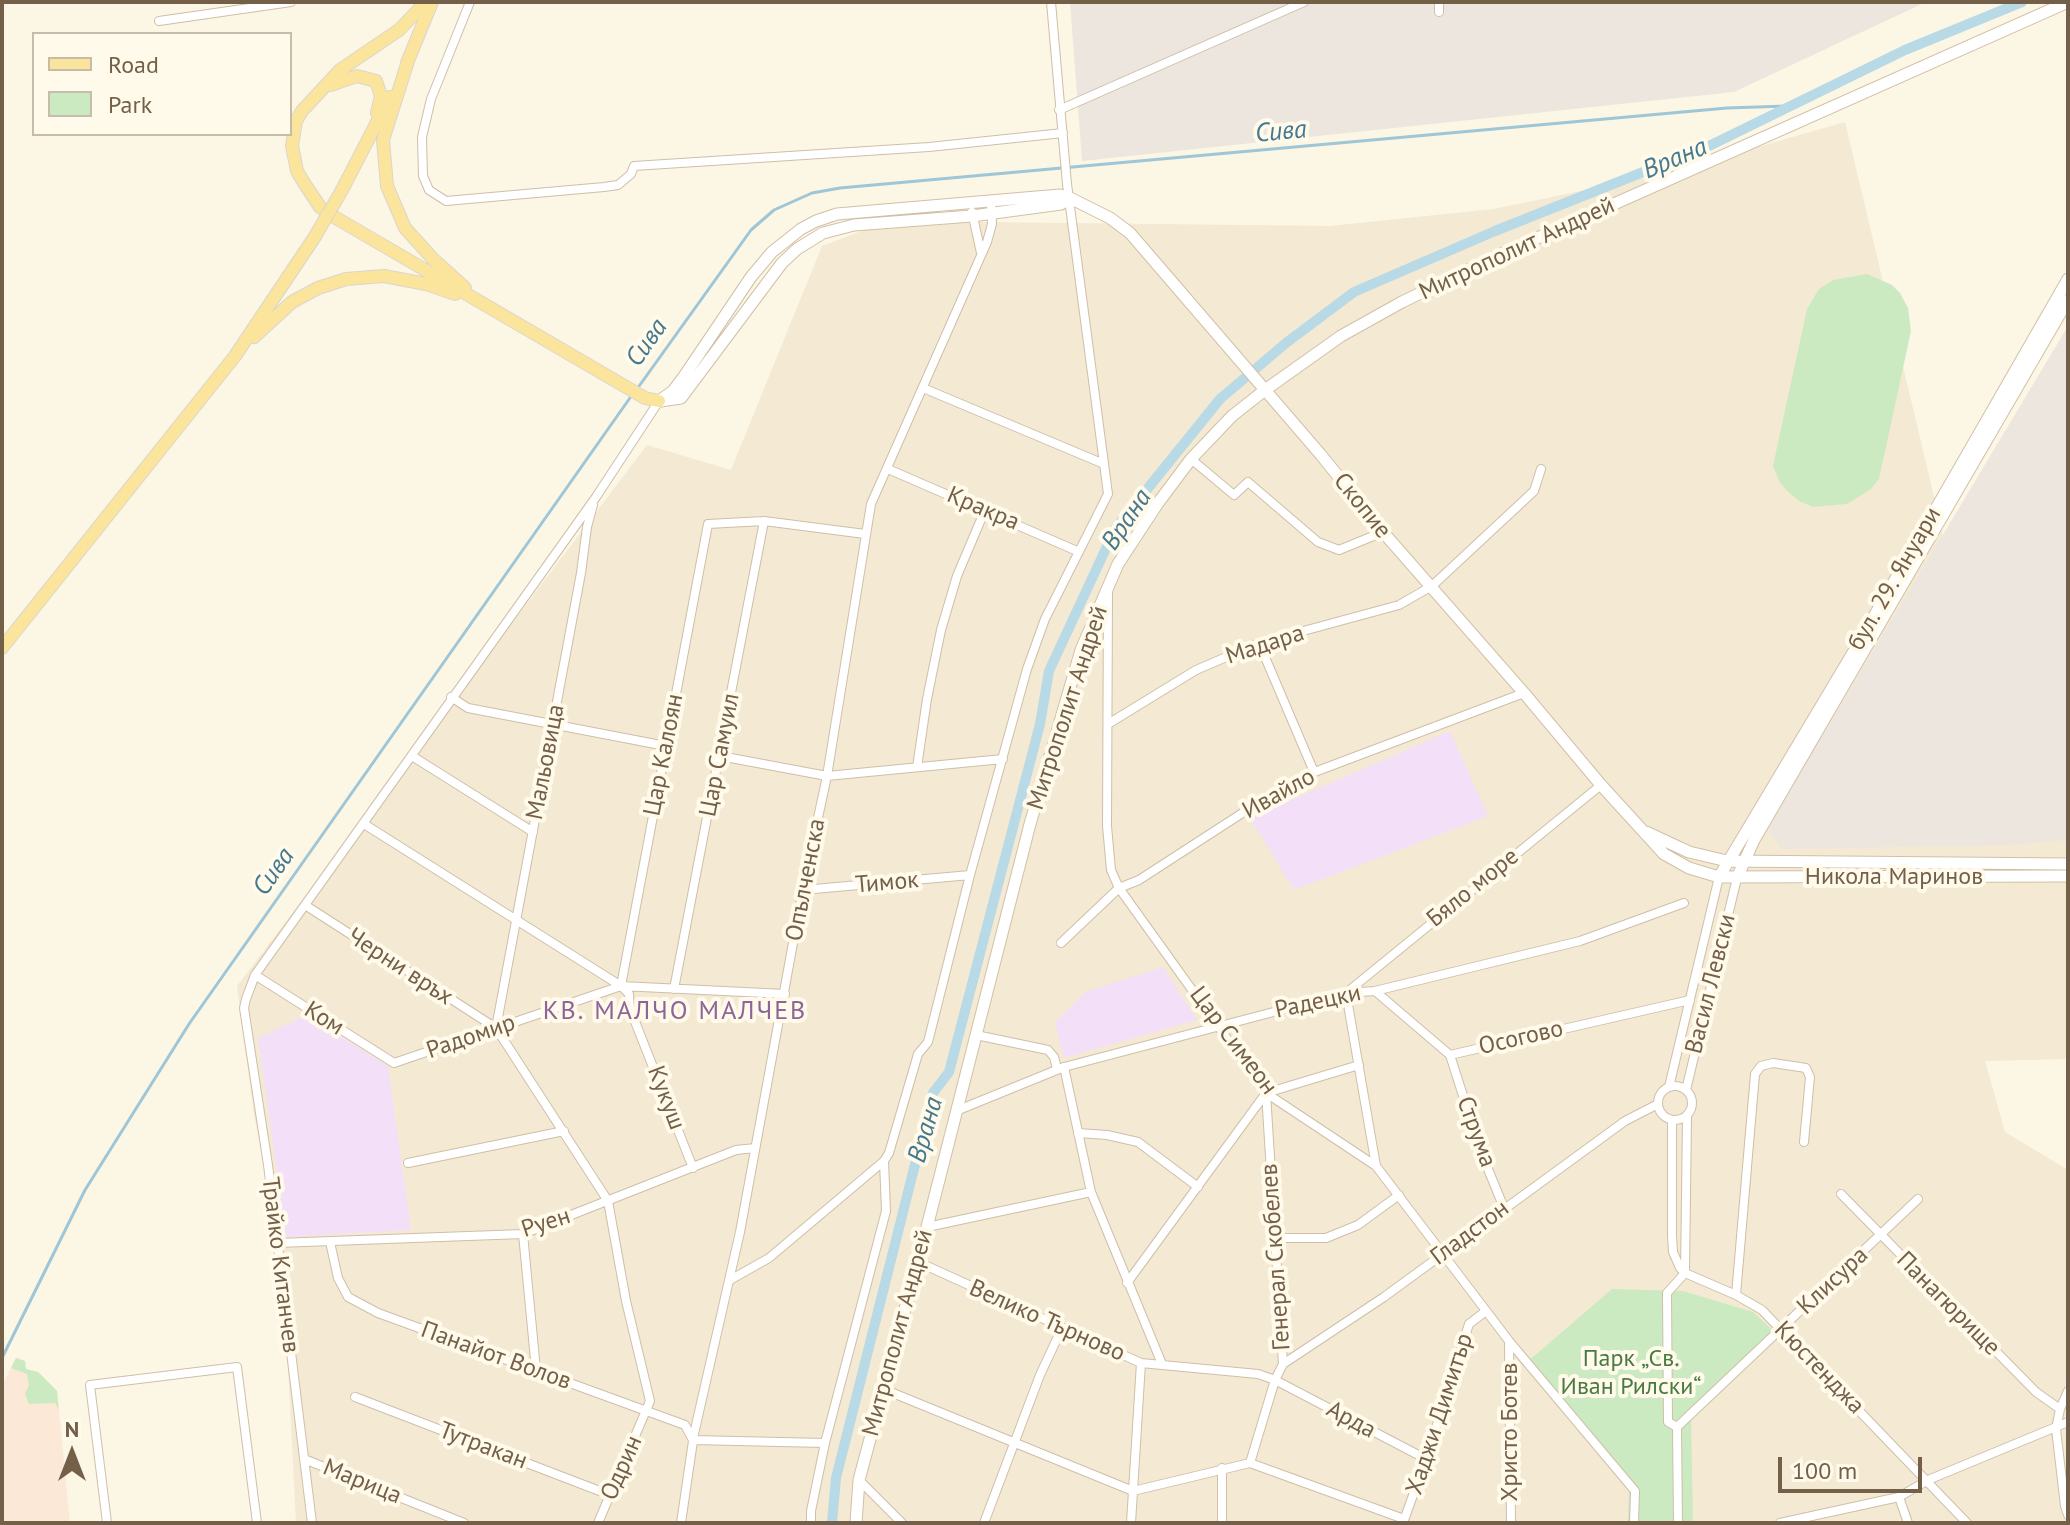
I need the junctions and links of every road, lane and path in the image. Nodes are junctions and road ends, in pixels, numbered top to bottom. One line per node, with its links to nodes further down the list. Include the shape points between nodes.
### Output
1 (291, 2): 10 (street)
2 (426, 2): 12 (main road, via 409,22)
3 (432, 2): 11 (main road)
4 (470, 2): 15 (street, via 431,99 422,137 423,176 429,190 446,201 618,185 634,166)
5 (1051, 2): 13 (street, Митрополит Андрей)
6 (1304, 2): 13 (street)
7 (1439, 2): 9 (street)
8 (2068, 2): 25 (street, Митрополит Андрей, via 1416,295)
9 (1439, 12)
10 (159, 21)
11 (409, 58): 14 (main road); 22 (main road, via 383,140 387,186 405,228)
12 (320, 90): 14 (main road, via 357,76 376,81 381,96); 22 (main road, via 296,121 292,146 297,171 311,196 336,218)
13 (1059, 110): 15 (street, Митрополит Андрей)
14 (375, 129): 23 (main road, bridge, via 314,238)
15 (1063, 133): 16 (street, Митрополит Андрей)
16 (1070, 198): 17 (street, via 1061,204); 25 (street, Скопие, via 1130,233); 28 (street, Митрополит Андрей)
17 (992, 207): 18 (street); 19 (street, Опълченска, via 991,232)
18 (972, 209): 19 (street); 26 (street, via 823,233 782,263 681,398)
19 (981, 254): 24 (street, Опълченска)
20 (2068, 279): 57 (street, бул. 29. Януари)
21 (2068, 300): 56 (street, бул. 29. Януари)
22 (482, 304): 23 (main road, via 398,278 346,279 292,302); 26 (main road, via 645,398)
23 (235, 356): 40 (main road)
24 (923, 388): 28 (street); 29 (street, Опълченска)
25 (1262, 388): 27 (street, Митрополит Андрей); 34 (street, Скопие)
26 (659, 401): 31 (street)
27 (1191, 459): 34 (street, via 1234,495 1248,482 1318,542 1339,550); 37 (street, Митрополит Андрей)
28 (1104, 464): 36 (street, Митрополит Андрей, via 1108,494)
29 (888, 469): 32 (street, Кракра); 35 (street, Опълченска, via 871,504)
30 (1541, 469): 38 (street, Мадара, via 1534,491)
31 (596, 497): 42 (street); 43 (street, Мальовица)
32 (985, 510): 36 (street, Кракра); 49 (street, via 941,630)
33 (764, 521): 35 (street); 45 (street, Цар Калоян, via 708,524); 47 (street, Цар Самуил)
34 (1383, 532): 38 (street, Скопие)
35 (865, 534): 51 (street, Опълченска)
36 (1077, 551): 48 (street, Митрополит Андрей, via 1027,669)
37 (1108, 585): 44 (street, Цар Симеон); 80 (street, Митрополит Андрей, via 1081,650)
38 (1432, 586): 39 (street, Мадара, via 1399,605); 41 (street, Скопие)
39 (1259, 643): 44 (street, Мадара, via 1196,670); 50 (street)
40 (2, 648)
41 (1524, 693): 50 (street, Ивайло); 52 (street, Скопие)
42 (451, 697): 43 (street, via 468,708); 46 (street)
43 (553, 723): 45 (street); 55 (street, Мальовица)
44 (1108, 724): 65 (street, Цар Симеон, via 1107,826 1111,870)
45 (666, 746): 72 (street, Цар Калоян)
46 (412, 756): 53 (street); 55 (street)
47 (720, 756): 51 (street); 73 (street, Цар Самуил)
48 (1003, 759): 49 (street); 61 (street, Митрополит Андрей)
49 (917, 767): 51 (street)
50 (1314, 772): 65 (street, Ивайло)
51 (827, 776): 66 (street, Опълченска)
52 (1601, 785): 54 (street, Скопие); 75 (street, Бяло море)
53 (364, 824): 68 (street); 69 (street)
54 (1642, 830): 57 (street, Скопие, via 1689,852); 63 (street, Скопие, via 1675,862)
55 (533, 832): 69 (street, Мальовица)
56 (1754, 840): 58 (street, бул. 29. Януари); 59 (street)
57 (1727, 861): 58 (street, Никола Маринов); 63 (street, бул. 29. Януари)
58 (1742, 862): 59 (street, Никола Маринов); 64 (street, бул. 29. Януари)
59 (1776, 862): 60 (street, Никола Маринов)
60 (2068, 864)
61 (970, 875): 66 (street, Тимок); 96 (street, Митрополит Андрей, via 928,1042 918,1054)
62 (2068, 876): 64 (street, Никола Маринов)
63 (1719, 877): 64 (street, Никола Маринов); 77 (street, Васил Левски)
64 (1737, 878): 86 (street, Васил Левски)
65 (1119, 888): 70 (street, Ивайло); 78 (street, Цар Симеон)
66 (803, 890): 76 (street, Опълченска)
67 (1684, 903): 74 (street, Радецки, via 1580,941)
68 (305, 905): 71 (street); 79 (street, Черни връх)
69 (516, 921): 72 (street); 79 (street, Мальовица)
70 (1061, 943)
71 (255, 975): 82 (street, Ком); 112 (street, Трайко Китанчев, via 244,1008)
72 (621, 986): 73 (street, Радомир); 79 (street, Радомир); 99 (street, Кукуш, via 629,994 630,1009)
73 (674, 989): 76 (street, Радомир)
74 (1375, 991): 75 (street, Радецки); 81 (street, Осогово)
75 (1346, 993): 78 (street, Радецки); 83 (street)
76 (785, 994): 95 (street, Опълченска)
77 (1690, 1000): 81 (street, Осогово); 85 (street, Васил Левски)
78 (1219, 1025): 84 (street, Радецки); 87 (street, Цар Симеон)
79 (496, 1028): 82 (street, Радомир); 92 (street)
80 (976, 1035): 84 (street, via 1048,1050); 89 (street, Митрополит Андрей)
81 (1450, 1055): 106 (street, Струма)
82 (394, 1063)
83 (1359, 1065): 87 (street); 98 (street)
84 (1060, 1068): 89 (street, Радецки); 93 (street)
85 (1669, 1087): 86 (street); 88 (street)
86 (1686, 1090): 90 (street, via 1692,1106)
87 (1266, 1093): 98 (street, Цар Симеон); 100 (street); 110 (street, Генерал Скобелев)
88 (1658, 1104): 91 (street, via 1660,1113); 106 (street, Гладстон, via 1625,1121)
89 (956, 1111): 107 (street, Митрополит Андрей)
90 (1687, 1116): 91 (street); 115 (street)
91 (1672, 1120): 115 (street, via 1673,1244)
92 (564, 1131): 97 (street); 105 (street)
93 (1078, 1133): 100 (street, via 1138,1142); 101 (street)
94 (1804, 1142): 118 (street, via 1810,1077 1806,1068 1761,1066 1755,1074)
95 (755, 1148): 99 (street, Руен); 116 (street, Опълченска)
96 (884, 1161): 116 (street, via 769,1258); 137 (street, Митрополит Андрей, via 886,1211)
97 (408, 1163)
98 (1376, 1166): 103 (street, Цар Симеон)
99 (693, 1168): 105 (street, Руен)
100 (1198, 1187): 117 (street)
101 (1091, 1192): 107 (street); 117 (street)
102 (1841, 1194): 109 (street, Панагюрище)
103 (1399, 1195): 110 (street, via 1358,1225 1326,1238); 113 (street, Цар Симеон)
104 (1918, 1199): 109 (street, Клисура)
105 (608, 1201): 108 (street, Руен); 132 (street, via 650,1401)
106 (1504, 1208): 113 (street, Гладстон)
107 (927, 1227): 114 (street, Митрополит Андрей)
108 (523, 1234): 111 (street, Руен); 126 (street)
109 (1881, 1237): 121 (street, Клисура); 131 (street, Панагюрище, via 2036,1392)
110 (1275, 1238): 125 (street, Генерал Скобелев)
111 (330, 1242): 112 (street, Руен); 126 (street, Панайот Волов, via 338,1278 356,1303)
112 (277, 1243): 139 (street, Трайко Китанчев)
113 (1443, 1253): 119 (street, Цар Симеон); 125 (street, Гладстон)
114 (918, 1262): 120 (street, Велико Търново); 128 (street, Митрополит Андрей)
115 (1685, 1273): 118 (street, Кюстенджа); 134 (street, via 1667,1293 1668,1422)
116 (730, 1280): 136 (street, Опълченска)
117 (1127, 1283): 124 (street)
118 (1736, 1295): 121 (street, Кюстенджа)
119 (1486, 1311): 122 (street, Цар Симеон); 140 (street, Хаджи Димитър, via 1469,1324)
120 (1062, 1328): 123 (street, Велико Търново); 138 (street)
121 (1782, 1329): 134 (street, Клисура); 144 (street, Кюстенджа)
122 (1509, 1341): 163 (street, Христо Ботев); 164 (street, Цар Симеон, via 1635,1491)
123 (1141, 1363): 124 (street, Велико Търново); 145 (street)
124 (1162, 1364): 127 (street, Велико Търново)
125 (1283, 1364): 127 (street, Генерал Скобелев)
126 (536, 1370): 132 (street, Панайот Волов)
127 (1275, 1380): 140 (street, Арда); 141 (street, Генерал Скобелев)
128 (883, 1389): 138 (street); 143 (street, Митрополит Андрей)
129 (2068, 1391): 131 (street)
130 (355, 1397): 146 (street, Тутракан)
131 (2060, 1409): 135 (street)
132 (646, 1412): 136 (street, Панайот Волов, via 685,1425); 146 (street, Одрин)
133 (2068, 1422): 135 (street)
134 (1677, 1427): 165 (street)
135 (2056, 1429): 144 (street); 148 (street)
136 (693, 1440): 137 (street, Митрополит Андрей); 156 (street, Опълченска)
137 (825, 1443): 157 (street, Митрополит Андрей)
138 (1013, 1444): 145 (street); 160 (street)
139 (304, 1459): 153 (street, Трайко Китанчев); 154 (street, Марица)
140 (1426, 1459): 150 (street, Хаджи Димитър)
141 (1250, 1463): 142 (street); 150 (street)
142 (1222, 1468): 145 (street); 162 (street)
143 (859, 1480): 158 (street, Митрополит Андрей); 159 (street)
144 (1928, 1480): 147 (street); 168 (street, Кюстенджа)
145 (1133, 1491): 161 (street)
146 (610, 1495): 155 (street, Одрин)
147 (1899, 1497): 149 (street); 167 (street)
148 (2068, 1515)
149 (1824, 1519): 166 (street)
150 (1403, 1521)
151 (107, 1523): 152 (street, via 90,1385 237,1367)
152 (257, 1523)
153 (312, 1523)
154 (464, 1523)
155 (598, 1523)
156 (681, 1523)
157 (811, 1523)
158 (856, 1523)
159 (902, 1523)
160 (984, 1523)
161 (1131, 1523)
162 (1222, 1523)
163 (1511, 1523)
164 (1634, 1523)
165 (1678, 1523)
166 (1780, 1523)
167 (1908, 1523)
168 (1967, 1523)

